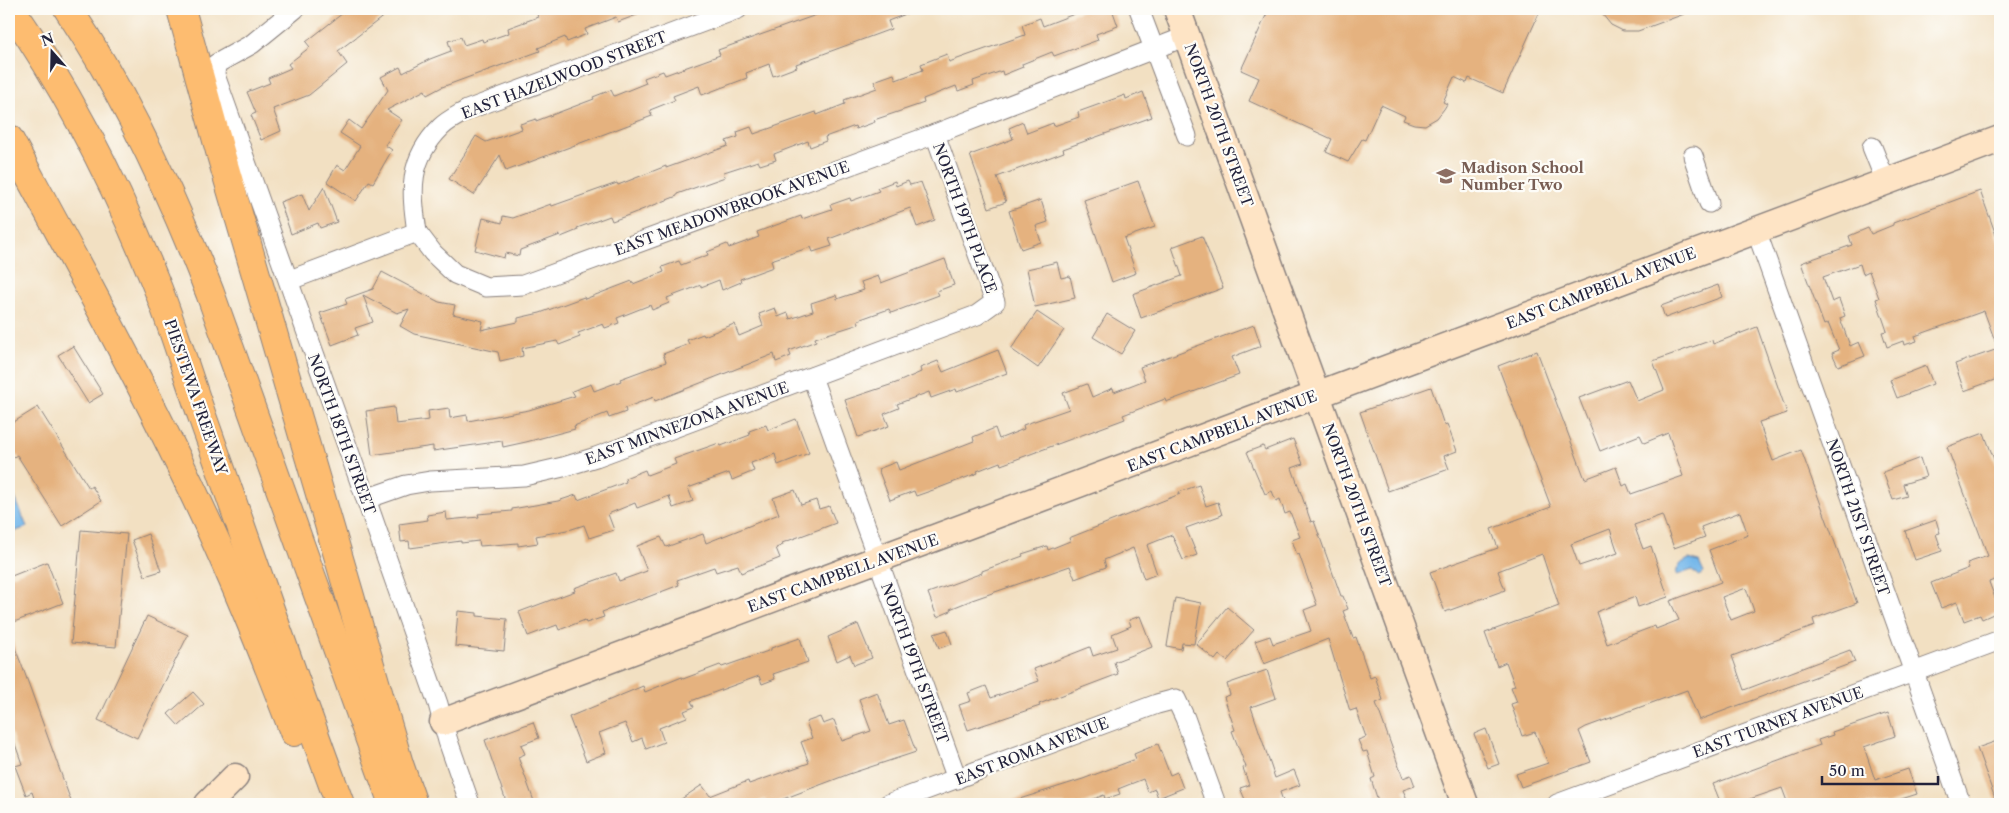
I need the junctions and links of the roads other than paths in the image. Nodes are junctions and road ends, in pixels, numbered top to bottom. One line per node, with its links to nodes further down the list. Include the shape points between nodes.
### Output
1 (11, 9): 33 (highway, PIESTEWA FREEWAY, via 62,87 86,132 159,291)
2 (68, 9): 34 (highway, via 136,125 187,232)
3 (181, 9): 35 (highway, via 221,155)
4 (295, 9): 20 (street, NORTH 18TH STREET, via 252,44 216,64 215,75)
5 (738, 9): 19 (street, EAST HAZELWOOD STREET, via 467,110 442,126 425,148 416,167 412,194)
6 (1139, 9): 9 (street)
7 (1177, 9): 8 (street, NORTH 20TH STREET)
8 (1186, 36): 9 (street, EAST MEADOWBROOK AVENUE); 23 (street, NORTH 20TH STREET)
9 (1153, 48): 10 (street, EAST MEADOWBROOK AVENUE); 11 (street)
10 (935, 134): 19 (street, EAST MEADOWBROOK AVENUE, via 523,285 486,287 455,274); 21 (street, NORTH 19TH PLACE)
11 (1187, 136)
12 (9, 139): 32 (highway, via 114,335 208,526 255,633)
13 (2000, 139): 16 (street, EAST CAMPBELL AVENUE)
14 (1872, 147): 16 (street)
15 (1693, 156): 17 (street)
16 (1886, 182): 18 (street, EAST CAMPBELL AVENUE)
17 (1709, 203)
18 (1756, 230): 23 (street, EAST CAMPBELL AVENUE); 27 (street, NORTH 21ST STREET)
19 (417, 232): 20 (street)
20 (290, 280): 24 (street, NORTH 18TH STREET, via 296,306)
21 (995, 302): 22 (street, EAST MINNEZONA AVENUE, via 978,315)
22 (812, 377): 24 (street, EAST MINNEZONA AVENUE, via 563,467 524,476 406,485); 25 (street, NORTH 19TH STREET)
23 (1317, 395): 25 (street, EAST CAMPBELL AVENUE); 39 (street, NORTH 20TH STREET)
24 (366, 499): 28 (street, NORTH 18TH STREET)
25 (878, 560): 28 (street, EAST CAMPBELL AVENUE); 30 (street, NORTH 19TH STREET)
26 (2000, 640): 27 (street, EAST TURNEY AVENUE)
27 (1913, 671): 40 (street, EAST TURNEY AVENUE); 41 (street, NORTH 21ST STREET)
28 (443, 722): 36 (street, NORTH 18TH STREET)
29 (235, 777): 31 (street)
30 (956, 779): 37 (street, EAST ROMA AVENUE); 38 (street, EAST ROMA AVENUE, via 1176,699)
31 (208, 804)
32 (322, 804)
33 (340, 804)
34 (393, 804)
35 (413, 804)
36 (470, 804)
37 (888, 804)
38 (1216, 804)
39 (1466, 804)
40 (1557, 804)
41 (1961, 804)

